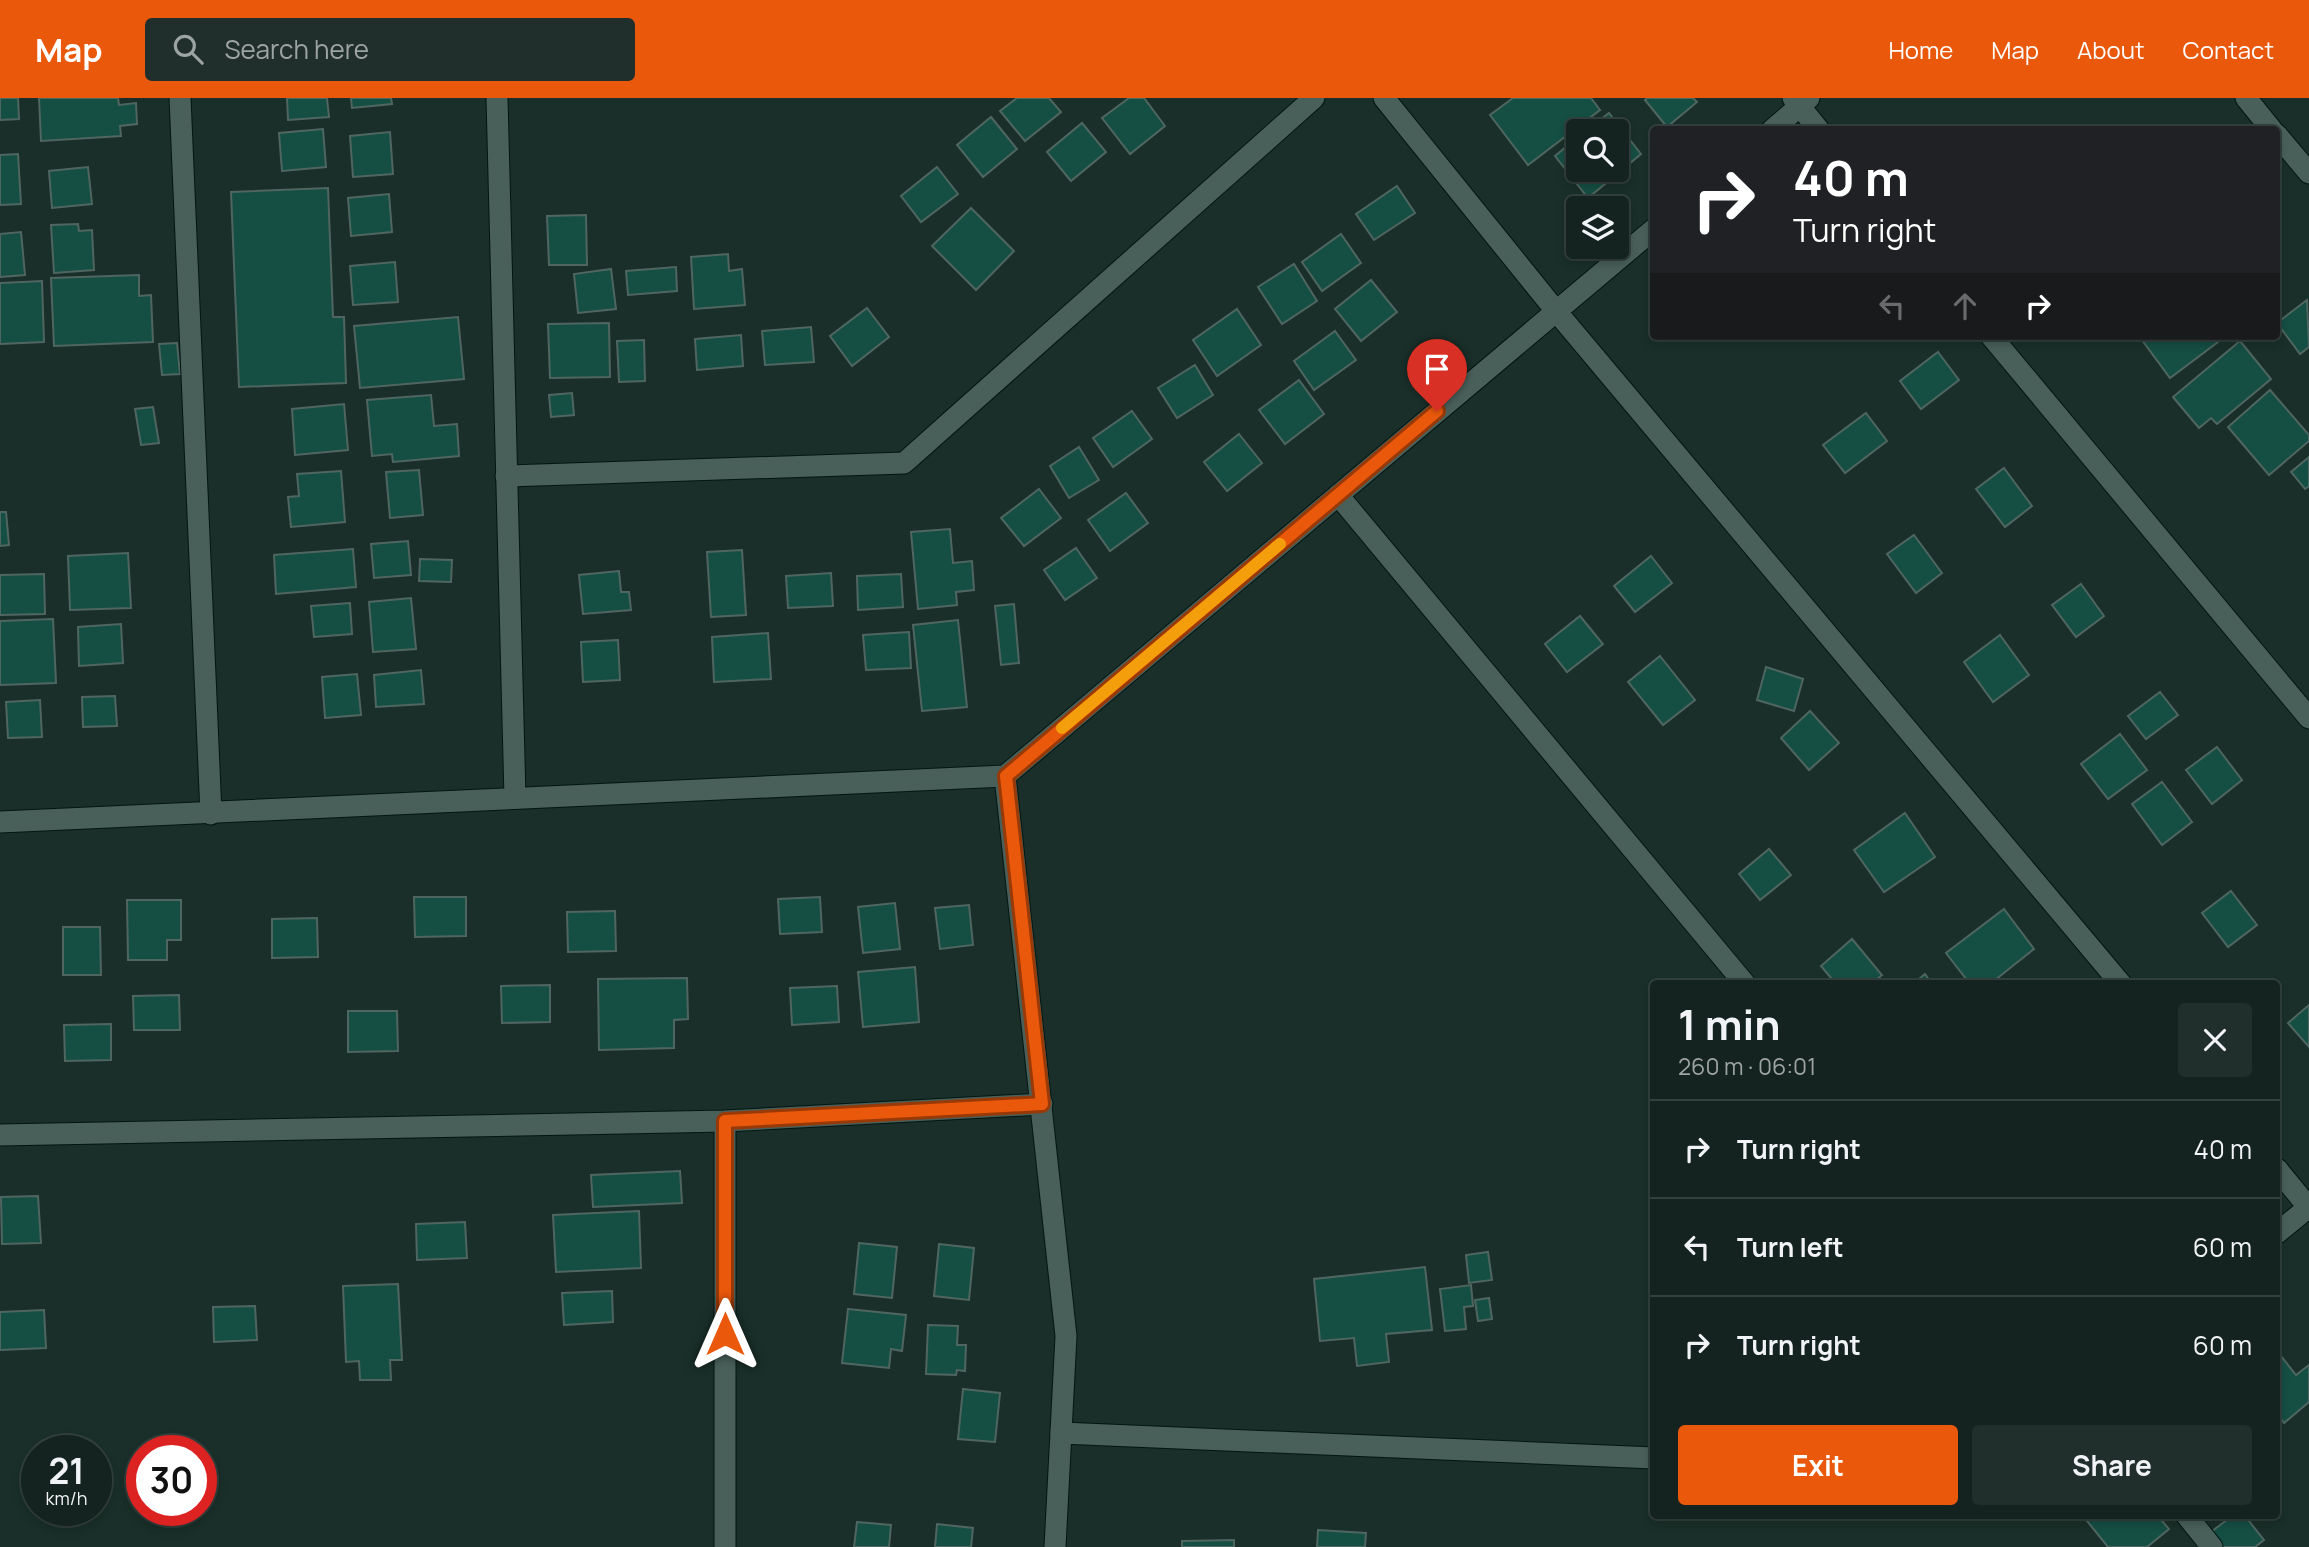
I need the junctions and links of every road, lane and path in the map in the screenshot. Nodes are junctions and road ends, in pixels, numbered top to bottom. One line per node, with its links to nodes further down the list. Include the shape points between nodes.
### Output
1 (180, 98): 20 (street)
2 (497, 98): 15 (street)
3 (1314, 98): 15 (street, via 904,463)
4 (1384, 98): 13 (street)
5 (2246, 98): 9 (street)
6 (1801, 101): 7 (street); 8 (street)
7 (1776, 126)
8 (1817, 126)
9 (2269, 126)
10 (2280, 139): 11 (street)
11 (2309, 173)
12 (1650, 232): 13 (street)
13 (1556, 311): 16 (street); 23 (street)
14 (1994, 340): 17 (street)
15 (506, 475): 19 (street)
16 (1338, 495): 18 (street); 22 (street)
17 (2309, 718)
18 (1006, 776): 19 (street); 24 (street)
19 (515, 799): 20 (street)
20 (211, 814): 21 (street)
21 (0, 822)
22 (1742, 980)
23 (2118, 980)
24 (1042, 1104): 25 (street); 30 (street, via 1066,1336)
25 (725, 1121): 26 (street); 33 (street)
26 (0, 1135)
27 (2280, 1174): 28 (street)
28 (2309, 1208): 29 (street)
29 (2280, 1231)
30 (1060, 1433): 31 (street); 34 (street)
31 (1650, 1458)
32 (2190, 1519): 35 (street)
33 (724, 1547)
34 (1055, 1547)
35 (2213, 1547)

